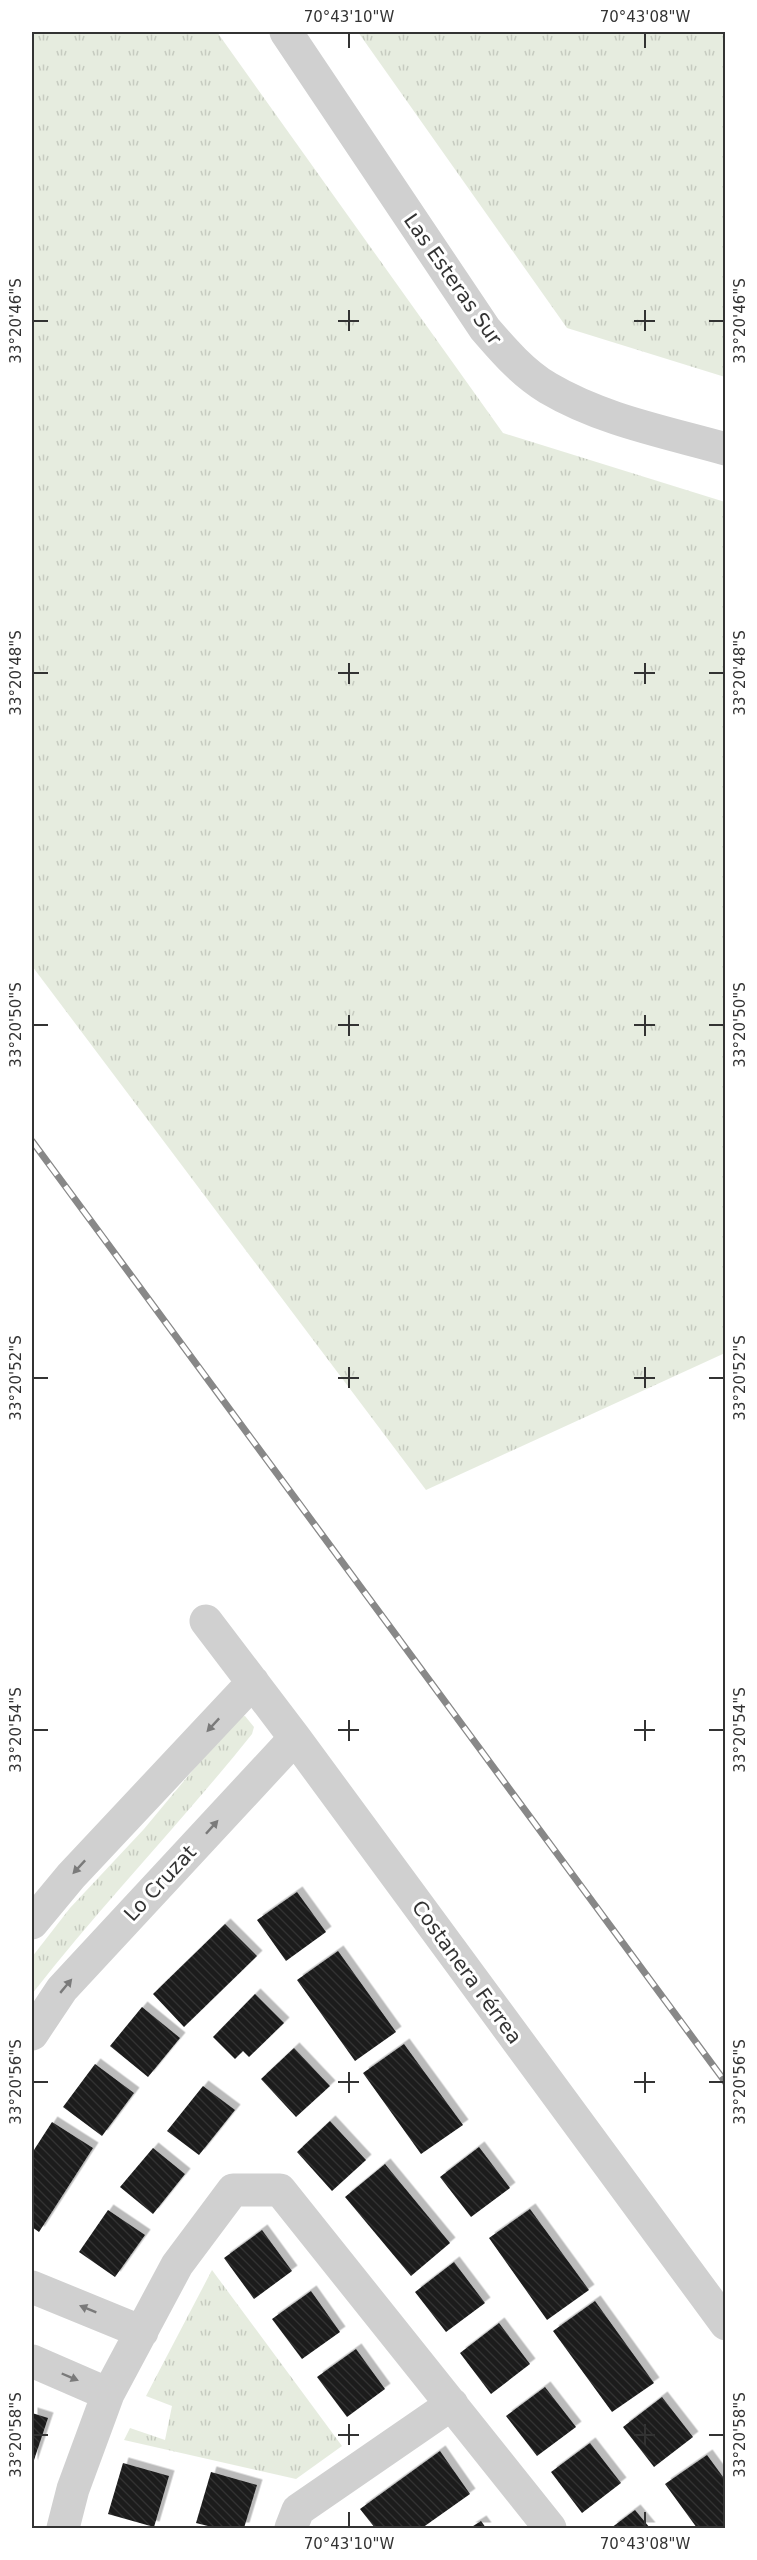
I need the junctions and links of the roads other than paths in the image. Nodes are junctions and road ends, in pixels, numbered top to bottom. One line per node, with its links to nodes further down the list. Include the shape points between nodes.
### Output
1 (286, 32): 2 (street, Las Esteras Sur, via 485,329 525,371 581,405)
2 (726, 449)
3 (207, 1621): 4 (street, Costanera Férrea)
4 (253, 1682): 5 (street, Costanera Férrea); 6 (street, one-way to 6, via 71,1876)
5 (295, 1738): 7 (street, Lo Cruzat, one-way to 5, via 62,1989); 9 (street, Costanera Férrea)
6 (32, 1923)
7 (32, 2034)
8 (32, 2287): 10 (street, one-way to 8)
9 (726, 2324)
10 (142, 2332): 12 (street); 13 (street, via 177,2265 233,2190 280,2190)
11 (32, 2361): 12 (street, one-way to 12)
12 (108, 2394): 14 (street, via 73,2489)
13 (452, 2404): 15 (street, via 298,2510); 16 (street)
14 (63, 2529)
15 (291, 2529)
16 (550, 2529)

